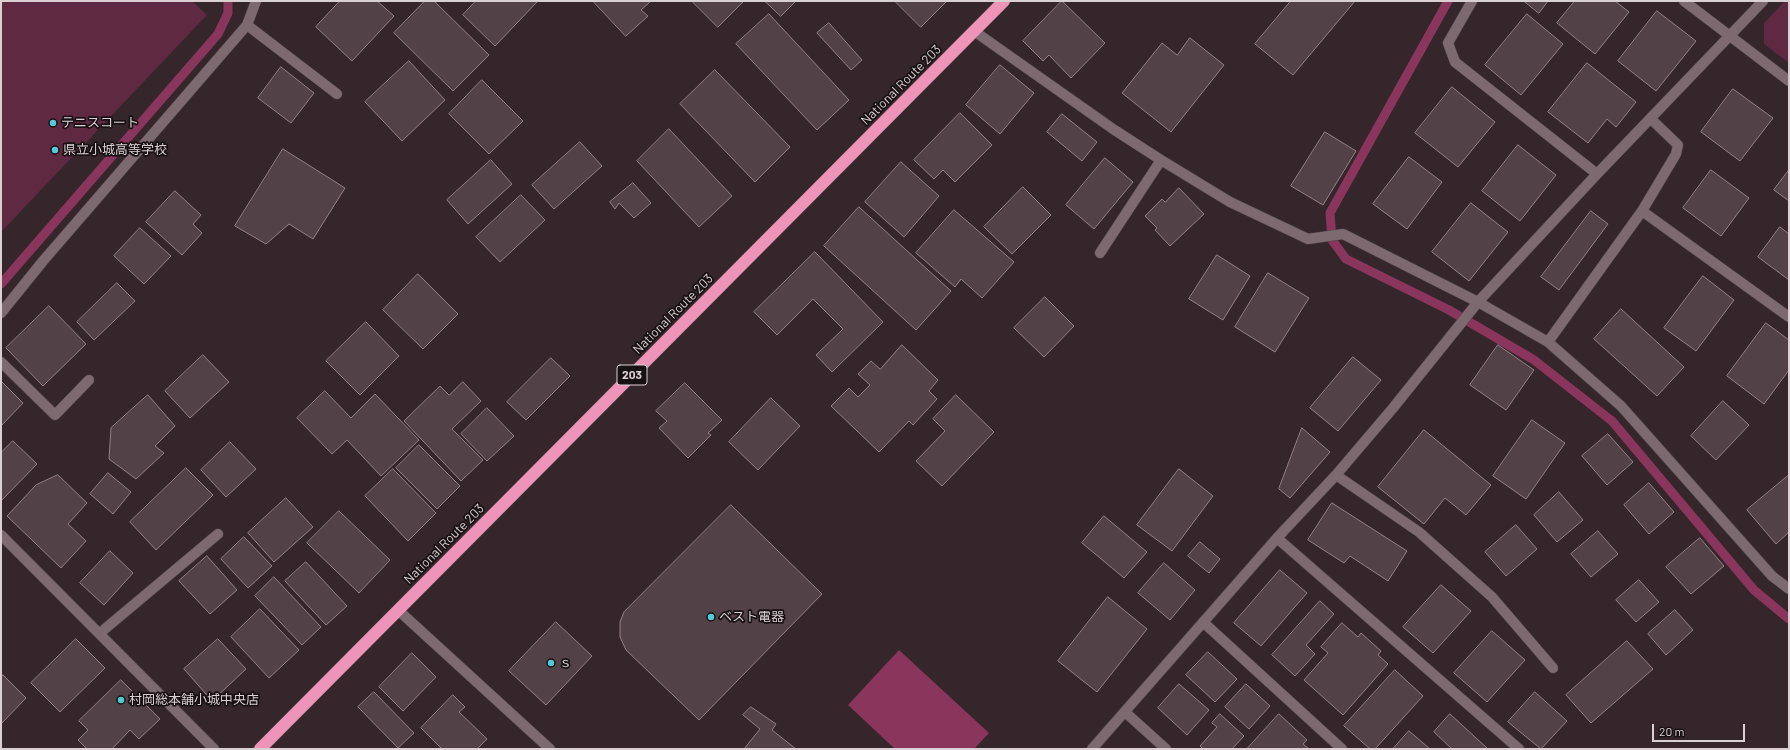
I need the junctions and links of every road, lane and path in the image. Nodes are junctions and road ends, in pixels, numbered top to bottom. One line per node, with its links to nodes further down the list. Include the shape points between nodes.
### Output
1 (256, 1): 6 (street)
2 (1004, 1): 7 (highway, National Route 203 / 203)
3 (1472, 1): 13 (street, via 1448,43 1455,62)
4 (1684, 1): 8 (street)
5 (1763, 1): 8 (street)
6 (247, 25): 10 (street); 17 (street)
7 (974, 31): 12 (street); 27 (highway, National Route 203 / 203)
8 (1730, 36): 9 (street); 11 (street)
9 (1789, 81)
10 (336, 94)
11 (1651, 119): 13 (street); 14 (street, via 1678,145 1676,154)
12 (1161, 160): 15 (street); 16 (street, via 1230,202 1308,239 1343,234)
13 (1597, 174): 16 (street)
14 (1642, 211): 18 (street); 19 (street)
15 (1100, 253)
16 (1478, 302): 19 (street); 22 (street)
17 (1, 313)
18 (1789, 318)
19 (1548, 342): 26 (street, via 1621,406 1772,576)
20 (1, 362): 21 (street, via 55,414)
21 (89, 380)
22 (1336, 475): 25 (street); 30 (street, via 1419,532 1492,597)
23 (218, 534): 29 (street)
24 (1, 535): 29 (street)
25 (1277, 538): 28 (street); 38 (street)
26 (1789, 589)
27 (398, 610): 33 (highway, National Route 203 / 203); 34 (street)
28 (1204, 622): 31 (street); 37 (street)
29 (100, 633): 32 (street)
30 (1553, 668)
31 (1125, 712): 35 (street); 36 (street)
32 (214, 749)
33 (260, 749)
34 (550, 749)
35 (1092, 749)
36 (1166, 749)
37 (1342, 749)
38 (1519, 749)

